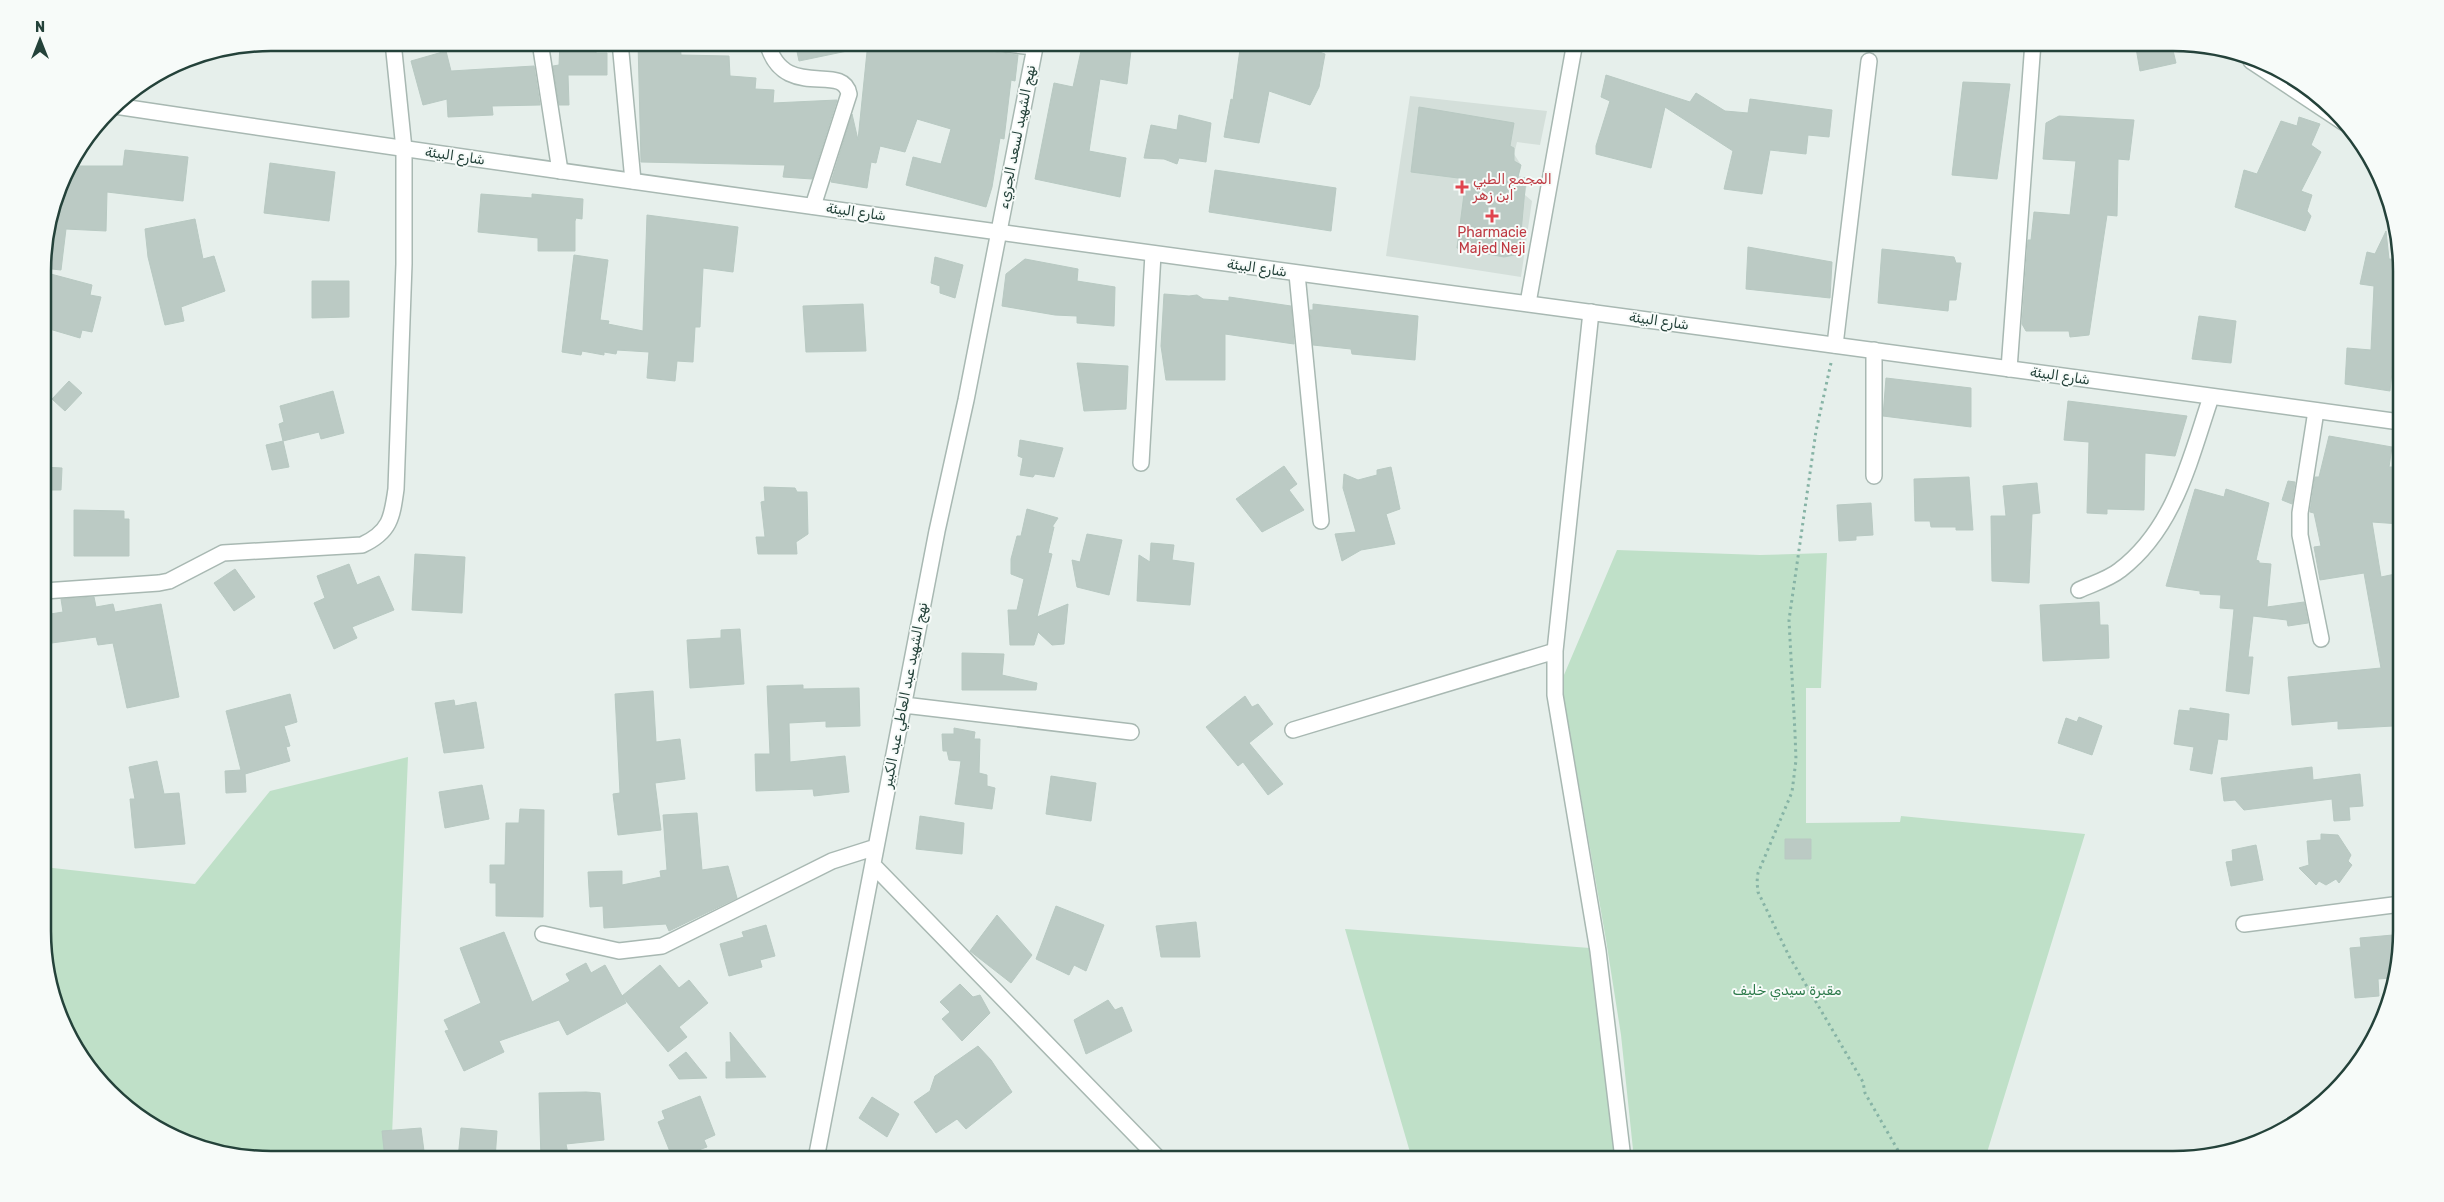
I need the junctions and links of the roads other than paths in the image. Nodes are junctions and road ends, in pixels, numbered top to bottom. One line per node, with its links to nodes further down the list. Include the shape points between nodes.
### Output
1 (394, 51): 12 (street)
2 (541, 51): 13 (street)
3 (621, 51): 14 (street)
4 (769, 51): 15 (street, via 774,63 782,71 795,76 844,82 848,87 849,94)
5 (1035, 51): 16 (street, نهج الشهيد لسعد الجريء)
6 (1573, 51): 19 (street)
7 (2032, 51): 23 (street)
8 (1869, 61): 21 (street)
9 (2273, 76): 10 (street)
10 (2314, 103)
11 (125, 107): 12 (street, شارع البيئة)
12 (404, 149): 13 (street, شارع البيئة); 31 (street, via 404,264 396,490 393,512 383,531 362,545 223,553 159,583)
13 (560, 171): 14 (street, شارع البيئة)
14 (633, 181): 15 (street, شارع البيئة)
15 (813, 206): 16 (street, شارع البيئة)
16 (998, 232): 17 (street, شارع البيئة); 34 (street, نهج الشهيد عبد العاطي عبد الكبير)
17 (1153, 254): 18 (street, شارع البيئة); 27 (street)
18 (1296, 274): 19 (street, شارع البيئة); 29 (street)
19 (1528, 303): 20 (street, شارع البيئة)
20 (1592, 312): 21 (street, شارع البيئة); 33 (street)
21 (1835, 345): 22 (street, شارع البيئة)
22 (1874, 350): 23 (street, شارع البيئة); 28 (street)
23 (2009, 369): 24 (street, شارع البيئة)
24 (2211, 396): 25 (street, شارع البيئة); 30 (street, via 2176,498 2162,524 2144,550 2118,572)
25 (2316, 411): 26 (street, شارع البيئة); 32 (street, via 2300,513 2300,534)
26 (2393, 421)
27 (1141, 463)
28 (1874, 476)
29 (1321, 521)
30 (2079, 590)
31 (51, 591)
32 (2321, 639)
33 (1555, 651): 35 (street); 44 (street, via 1555,696 1598,951)
34 (904, 705): 36 (street); 37 (street, نهج الشهيد عبد العاطي عبد الكبير)
35 (1293, 730)
36 (1131, 732)
37 (876, 847): 38 (street, نهج الشهيد عبد العاطي عبد الكبير); 41 (street, via 832,861 662,946 619,951)
38 (873, 865): 42 (street, نهج الشهيد عبد العاطي عبد الكبير); 43 (street)
39 (2393, 905): 40 (street)
40 (2244, 924)
41 (544, 934)
42 (818, 1151)
43 (1151, 1151)
44 (1622, 1151)

